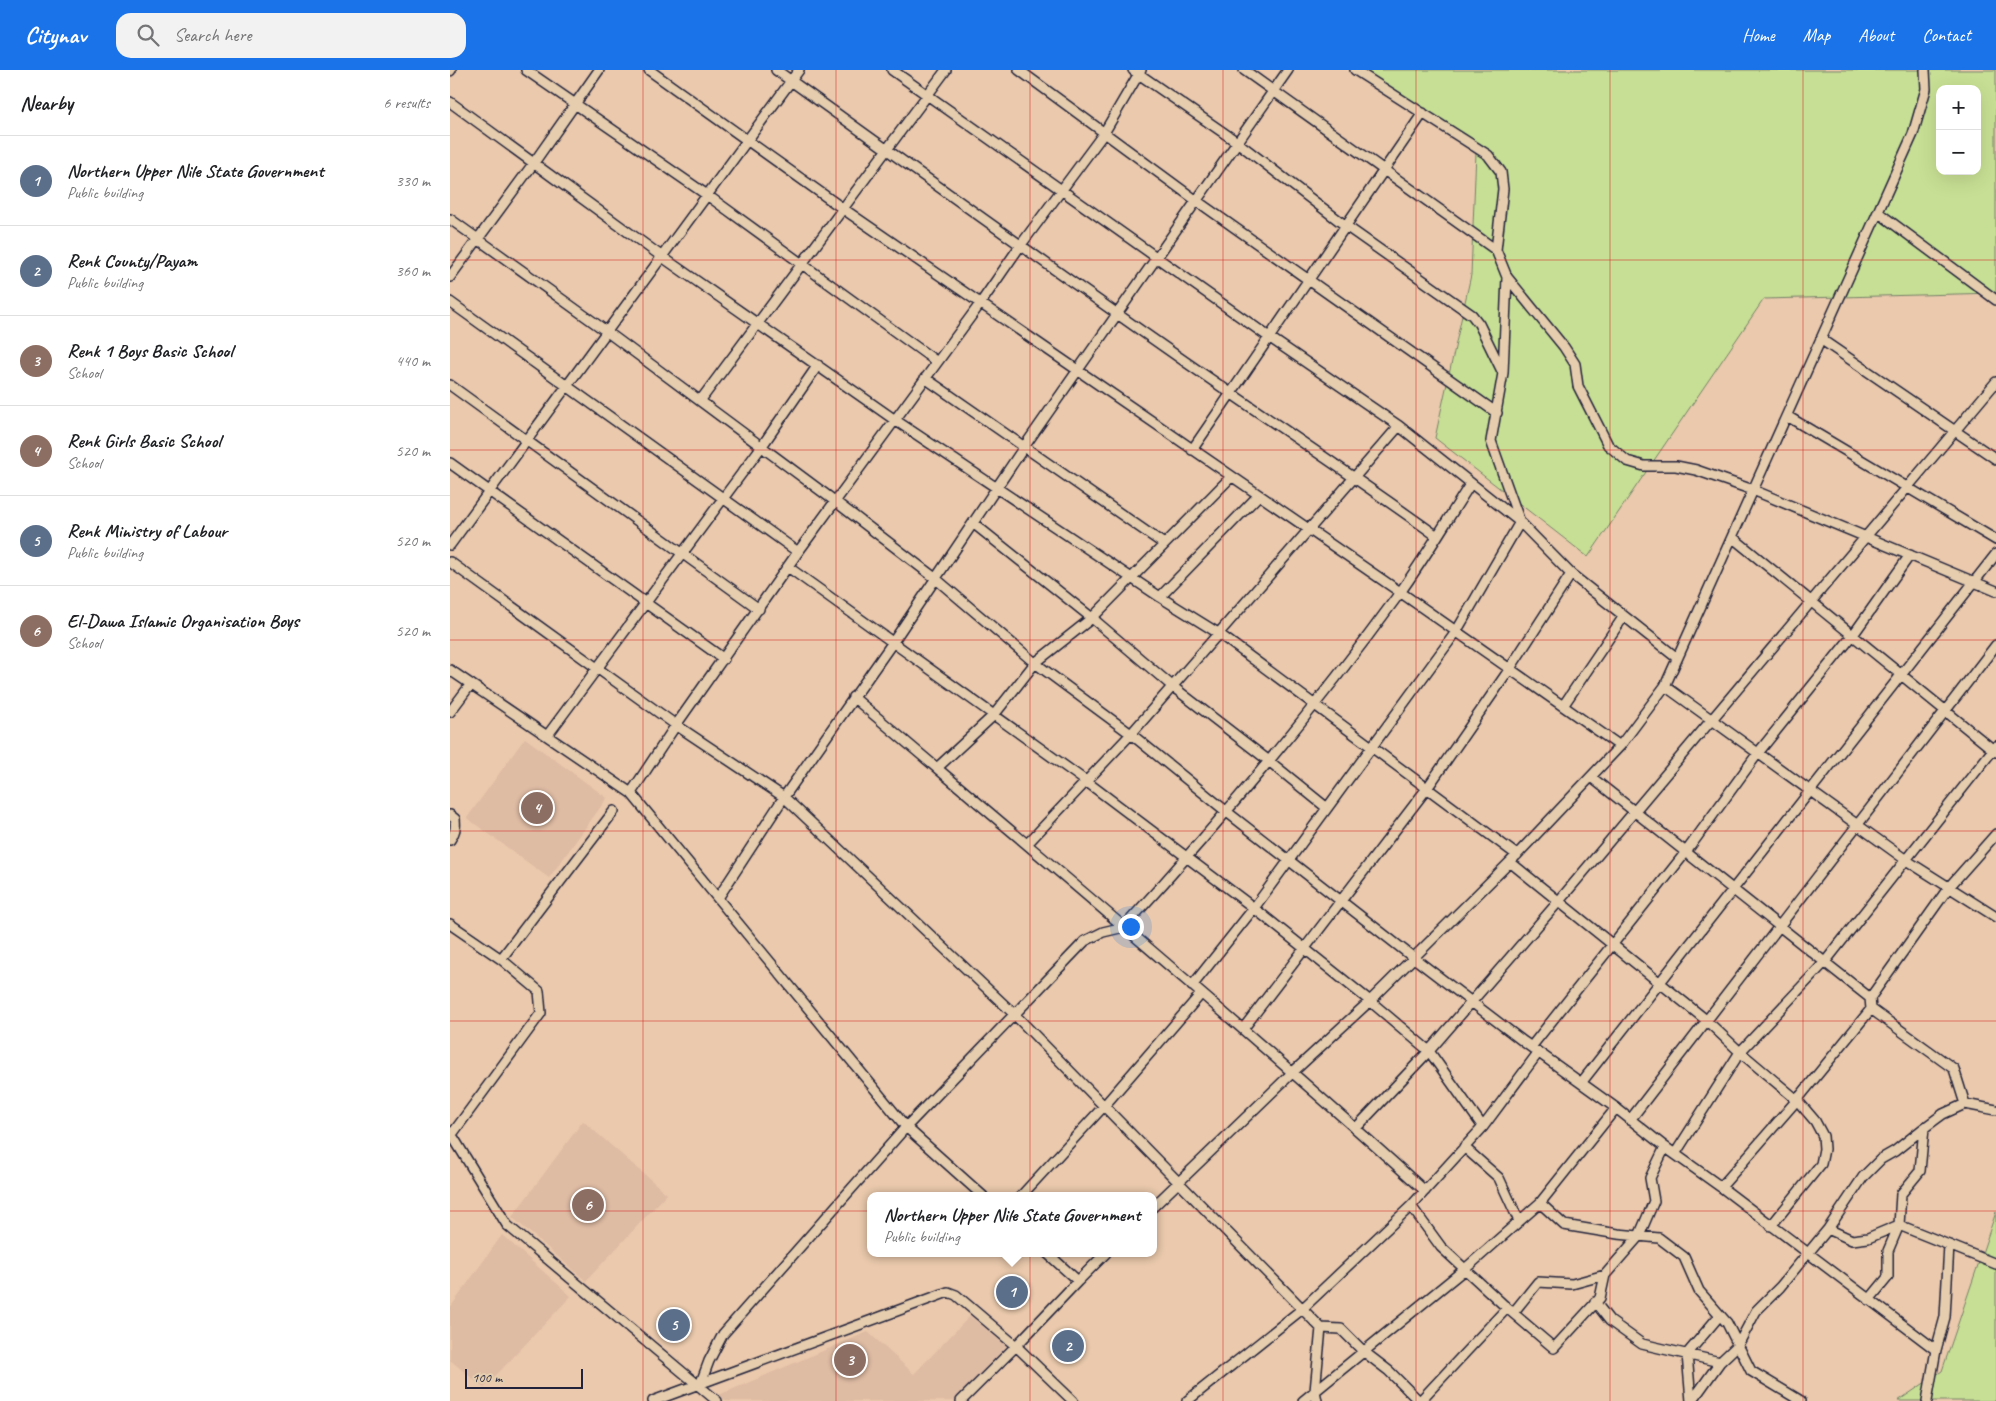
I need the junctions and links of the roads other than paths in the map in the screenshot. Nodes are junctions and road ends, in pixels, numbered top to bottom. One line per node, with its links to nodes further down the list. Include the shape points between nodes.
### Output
1 (526, 70): 18 (street)
2 (600, 70): 18 (street)
3 (649, 70): 21 (street)
4 (776, 70): 14 (street)
5 (798, 70): 14 (street)
6 (892, 70): 16 (street)
7 (946, 70): 16 (street)
8 (1019, 70): 20 (street)
9 (1244, 70): 15 (street)
10 (1288, 70): 15 (street)
11 (1355, 70): 19 (street)
12 (1925, 70): 30 (street, via 1926,89 1913,134)
13 (1137, 71): 20 (street); 22 (street)
14 (791, 80): 21 (street); 23 (street)
15 (1272, 92): 22 (street); 25 (street)
16 (926, 94): 23 (street); 26 (street)
17 (450, 102): 24 (street)
18 (575, 105): 24 (street); 27 (street)
19 (1423, 113): 25 (street); 35 (street, via 1488,155 1501,172 1503,189)
20 (1104, 133): 26 (street); 28 (street)
21 (747, 140): 27 (street); 29 (street)
22 (1237, 142): 28 (street); 32 (street)
23 (886, 149): 29 (street); 34 (street)
24 (534, 164): 33 (street); 36 (street)
25 (1383, 170): 32 (street); 35 (street)
26 (1062, 191): 34 (street); 37 (street)
27 (707, 195): 36 (street); 38 (street)
28 (1197, 200): 37 (street); 41 (street)
29 (842, 208): 38 (street); 44 (street)
30 (1879, 213): 42 (street); 49 (street)
31 (450, 219): 33 (street)
32 (1346, 226): 41 (street); 53 (street, via 1472,315)
33 (478, 238): 39 (street); 47 (street)
34 (1020, 246): 44 (street); 45 (street)
35 (1496, 250): 40 (street)
36 (662, 256): 46 (street); 47 (street)
37 (1156, 258): 45 (street); 48 (street)
38 (801, 263): 46 (street); 50 (street)
39 (450, 277)
40 (1507, 277): 53 (street); 76 (street, via 1575,364 1578,386 1608,445 1627,461 1644,466 1696,470)
41 (1308, 280): 48 (street); 60 (street)
42 (1996, 300)
43 (450, 302): 57 (street)
44 (980, 304): 50 (street); 52 (street)
45 (1117, 313): 52 (street); 58 (street)
46 (759, 323): 51 (street); 59 (street)
47 (606, 330): 57 (street); 59 (street)
48 (1269, 337): 58 (street); 63 (street)
49 (1822, 340): 61 (street); 64 (street)
50 (937, 362): 54 (street)
51 (818, 365): 62 (street); 66 (street)
52 (1077, 370): 67 (street); 68 (street)
53 (1503, 373): 60 (street)
54 (925, 378): 62 (street); 67 (street)
55 (1996, 382): 64 (street)
56 (450, 385): 65 (street)
57 (567, 386): 65 (street); 79 (street)
58 (1231, 393): 68 (street); 71 (street)
59 (700, 401): 66 (street)
60 (1497, 413): 81 (street, via 1491,441)
61 (1787, 416): 75 (street); 76 (street)
62 (895, 420): 74 (street); 80 (street)
63 (1399, 426): 71 (street); 73 (street)
64 (1955, 431): 69 (street); 75 (street)
65 (527, 441): 77 (street); 91 (street)
66 (762, 446): 79 (street); 80 (street)
67 (1024, 447): 74 (street); 89 (street)
68 (1192, 450): 72 (street)
69 (1996, 459)
70 (450, 463): 77 (street)
71 (1354, 476): 83 (street); 84 (street)
72 (1231, 477): 78 (street); 89 (street)
73 (1471, 483): 81 (street); 84 (street)
74 (997, 488): 82 (street); 97 (street)
75 (1907, 488): 86 (street); 87 (street)
76 (1753, 490): 85 (street); 86 (street)
77 (490, 492): 88 (street); 103 (street)
78 (1258, 496): 83 (street); 102 (street)
79 (722, 498): 90 (street); 91 (street)
80 (836, 502): 90 (street); 98 (street)
81 (1520, 522): 96 (street); 108 (street)
82 (973, 523): 98 (street); 107 (street)
83 (1309, 529): 101 (street); 109 (street)
84 (1437, 536): 101 (street)
85 (1732, 537): 104 (street); 113 (street)
86 (1866, 537): 93 (street); 104 (street)
87 (1996, 540)
88 (450, 544)
89 (1164, 544): 97 (street)
90 (798, 552): 95 (street)
91 (682, 553): 103 (street); 105 (street)
92 (1996, 554): 99 (street)
93 (1910, 555): 99 (street); 110 (street)
94 (450, 562): 116 (street)
95 (788, 567): 105 (street); 111 (street)
96 (1571, 574): 106 (street); 118 (street)
97 (1132, 577): 102 (street); 107 (street)
98 (934, 578): 111 (street); 115 (street)
99 (1974, 582): 100 (street); 119 (street)
100 (1996, 591)
101 (1400, 592): 108 (street); 124 (street)
102 (1160, 597): 109 (street)
103 (645, 602): 114 (street); 116 (street)
104 (1811, 602): 110 (street); 129 (street)
105 (759, 609): 114 (street)
106 (1624, 616): 113 (street); 125 (street)
107 (1092, 618): 115 (street); 121 (street)
108 (1456, 632): 118 (street); 133 (street)
109 (1218, 633): 121 (street); 124 (street)
110 (1852, 636): 119 (street); 136 (street)
111 (893, 642): 123 (street); 128 (street)
112 (1996, 645): 126 (street)
113 (1677, 658): 122 (street)
114 (724, 659): 130 (street)
115 (1035, 663): 128 (street); 131 (street)
116 (596, 668): 130 (street); 132 (street)
117 (450, 670): 120 (street)
118 (1509, 670): 125 (street); 141 (street)
119 (1901, 675): 126 (street); 142 (street)
120 (471, 684): 127 (street); 132 (street)
121 (1172, 686): 131 (street); 137 (street)
122 (1665, 686): 129 (street); 134 (street)
123 (853, 697): 138 (street); 144 (street)
124 (1315, 705): 133 (street); 137 (street)
125 (1562, 706): 134 (street)
126 (1945, 711): 135 (street); 150 (street)
127 (450, 712)
128 (994, 715): 138 (street); 140 (street)
129 (1712, 720): 136 (street); 147 (street)
130 (676, 725): 143 (street); 144 (street)
131 (1131, 734): 140 (street); 148 (street)
132 (547, 736): 143 (street)
133 (1372, 746): 141 (street); 145 (street)
134 (1620, 746): 139 (street)
135 (1995, 749): 157 (street)
136 (1758, 753): 142 (street); 154 (street)
137 (1269, 761): 145 (street); 148 (street)
138 (937, 768): 153 (street)
139 (1591, 776): 147 (street); 155 (street)
140 (1087, 782): 153 (street); 156 (street)
141 (1428, 787): 155 (street); 163 (street)
142 (1810, 790): 150 (street); 161 (street)
143 (631, 793): 162 (street)
144 (784, 797): 162 (street); 182 (street)
145 (1327, 808): 158 (street)
146 (614, 811): 173 (street)
147 (1634, 811): 154 (street); 164 (street)
148 (1227, 812): 156 (street); 158 (street)
149 (450, 815): 152 (street, via 455,819 456,827)
150 (1857, 825): 157 (street); 168 (street)
151 (1996, 834): 160 (street)
152 (450, 840)
153 (1028, 843): 169 (street)
154 (1686, 852): 161 (street); 170 (street)
155 (1517, 855): 159 (street)
156 (1187, 858): 165 (street); 169 (street)
157 (1906, 860): 160 (street); 174 (street)
158 (1289, 861): 163 (street); 165 (street)
159 (1510, 862): 164 (street); 172 (street)
160 (1950, 887): 166 (street); 178 (street)
161 (1732, 889): 168 (street); 175 (street)
162 (718, 898): 196 (street)
163 (1340, 901): 171 (street); 172 (street)
164 (1559, 901): 170 (street); 180 (street)
165 (1254, 908): 171 (street); 176 (street)
166 (1996, 917)
167 (450, 924): 173 (street)
168 (1779, 926): 174 (street); 183 (street)
169 (1124, 927): 176 (street); 182 (street, via 1085,941)
170 (1612, 944): 175 (street); 185 (street)
171 (1305, 948): 179 (street); 184 (street)
172 (1414, 958): 179 (street); 180 (street)
173 (501, 959): 200 (street, via 539,992 541,1013)
174 (1825, 962): 178 (street); 187 (street)
175 (1659, 982): 183 (street); 189 (street)
176 (1192, 986): 177 (street)
177 (1201, 994): 184 (street); 192 (street)
178 (1870, 998): 181 (street)
179 (1370, 1000): 186 (street); 188 (street)
180 (1471, 1002): 185 (street); 186 (street)
181 (1872, 1009): 190 (street); 191 (street, via 1954,1069)
182 (1014, 1014): 192 (street); 196 (street)
183 (1706, 1020): 187 (street); 195 (street)
184 (1243, 1029): 188 (street)
185 (1535, 1050): 189 (street); 197 (street)
186 (1429, 1051): 197 (street); 198 (street)
187 (1740, 1052): 190 (street); 203 (street)
188 (1293, 1072): 198 (street); 204 (street)
189 (1581, 1083): 193 (street)
190 (1797, 1100): 205 (street); 214 (street, via 1815,1121 1823,1136 1824,1149 1821,1164)
191 (1965, 1104): 194 (street); 199 (street)
192 (1104, 1106): 204 (street); 208 (street)
193 (1616, 1108): 195 (street); 209 (street)
194 (1996, 1110)
195 (1630, 1120): 202 (street)
196 (906, 1127): 207 (street); 237 (street, via 723,1334)
197 (1483, 1127): 201 (street)
198 (1356, 1128): 206 (street)
199 (1924, 1128): 213 (street, via 1920,1171 1901,1194); 215 (street, via 1880,1159 1863,1177)
200 (451, 1134): 237 (street, via 507,1225)
201 (1464, 1147): 206 (street); 212 (street, via 1499,1178)
202 (1665, 1147): 203 (street); 216 (street, via 1650,1178 1654,1201)
203 (1675, 1154): 205 (street)
204 (1179, 1182): 210 (street); 227 (street)
205 (1721, 1187): 214 (street)
206 (1425, 1191): 211 (street)
207 (979, 1192)
208 (1025, 1192)
209 (1540, 1203): 212 (street); 216 (street, via 1564,1225)
210 (1157, 1204)
211 (1411, 1206): 222 (street, via 1441,1246); 227 (street)
212 (1519, 1221): 222 (street)
213 (1899, 1225): 215 (street, via 1868,1238 1852,1240); 217 (street); 225 (street, via 1888,1251 1888,1277)
214 (1772, 1226): 218 (street)
215 (1828, 1229): 218 (street)
216 (1638, 1236): 223 (street); 229 (street, via 1659,1238 1684,1256 1699,1291)
217 (1949, 1245): 221 (street); 234 (street, via 1945,1317)
218 (1808, 1254): 225 (street); 231 (street, via 1756,1311)
219 (1051, 1257): 224 (street)
220 (1102, 1257): 224 (street)
221 (1996, 1264)
222 (1465, 1269): 228 (street); 233 (street)
223 (1605, 1275): 226 (street, via 1600,1298); 228 (street, via 1572,1284 1538,1282)
224 (1078, 1281): 232 (street)
225 (1869, 1300): 234 (street)
226 (1595, 1302): 228 (street, via 1554,1348); 235 (street, via 1610,1321 1642,1344)
227 (1301, 1310): 230 (street); 243 (street)
228 (1510, 1311): 246 (street)
229 (1720, 1315): 231 (street); 235 (street)
230 (1321, 1328): 233 (street, via 1341,1329); 238 (street)
231 (1738, 1345): 236 (street); 248 (street, via 1751,1371)
232 (1016, 1346): 237 (street, via 948,1292); 241 (street); 242 (street)
233 (1363, 1350): 238 (street); 246 (street)
234 (1936, 1350): 249 (street)
235 (1687, 1354): 236 (street); 247 (street)
236 (1720, 1362): 247 (street)
237 (700, 1385): 239 (street); 240 (street)
238 (1315, 1391): 244 (street); 245 (street)
239 (653, 1401)
240 (718, 1401)
241 (961, 1401)
242 (1073, 1401)
243 (1187, 1401)
244 (1303, 1401)
245 (1318, 1401)
246 (1419, 1401)
247 (1691, 1401)
248 (1801, 1401)
249 (1927, 1401)

